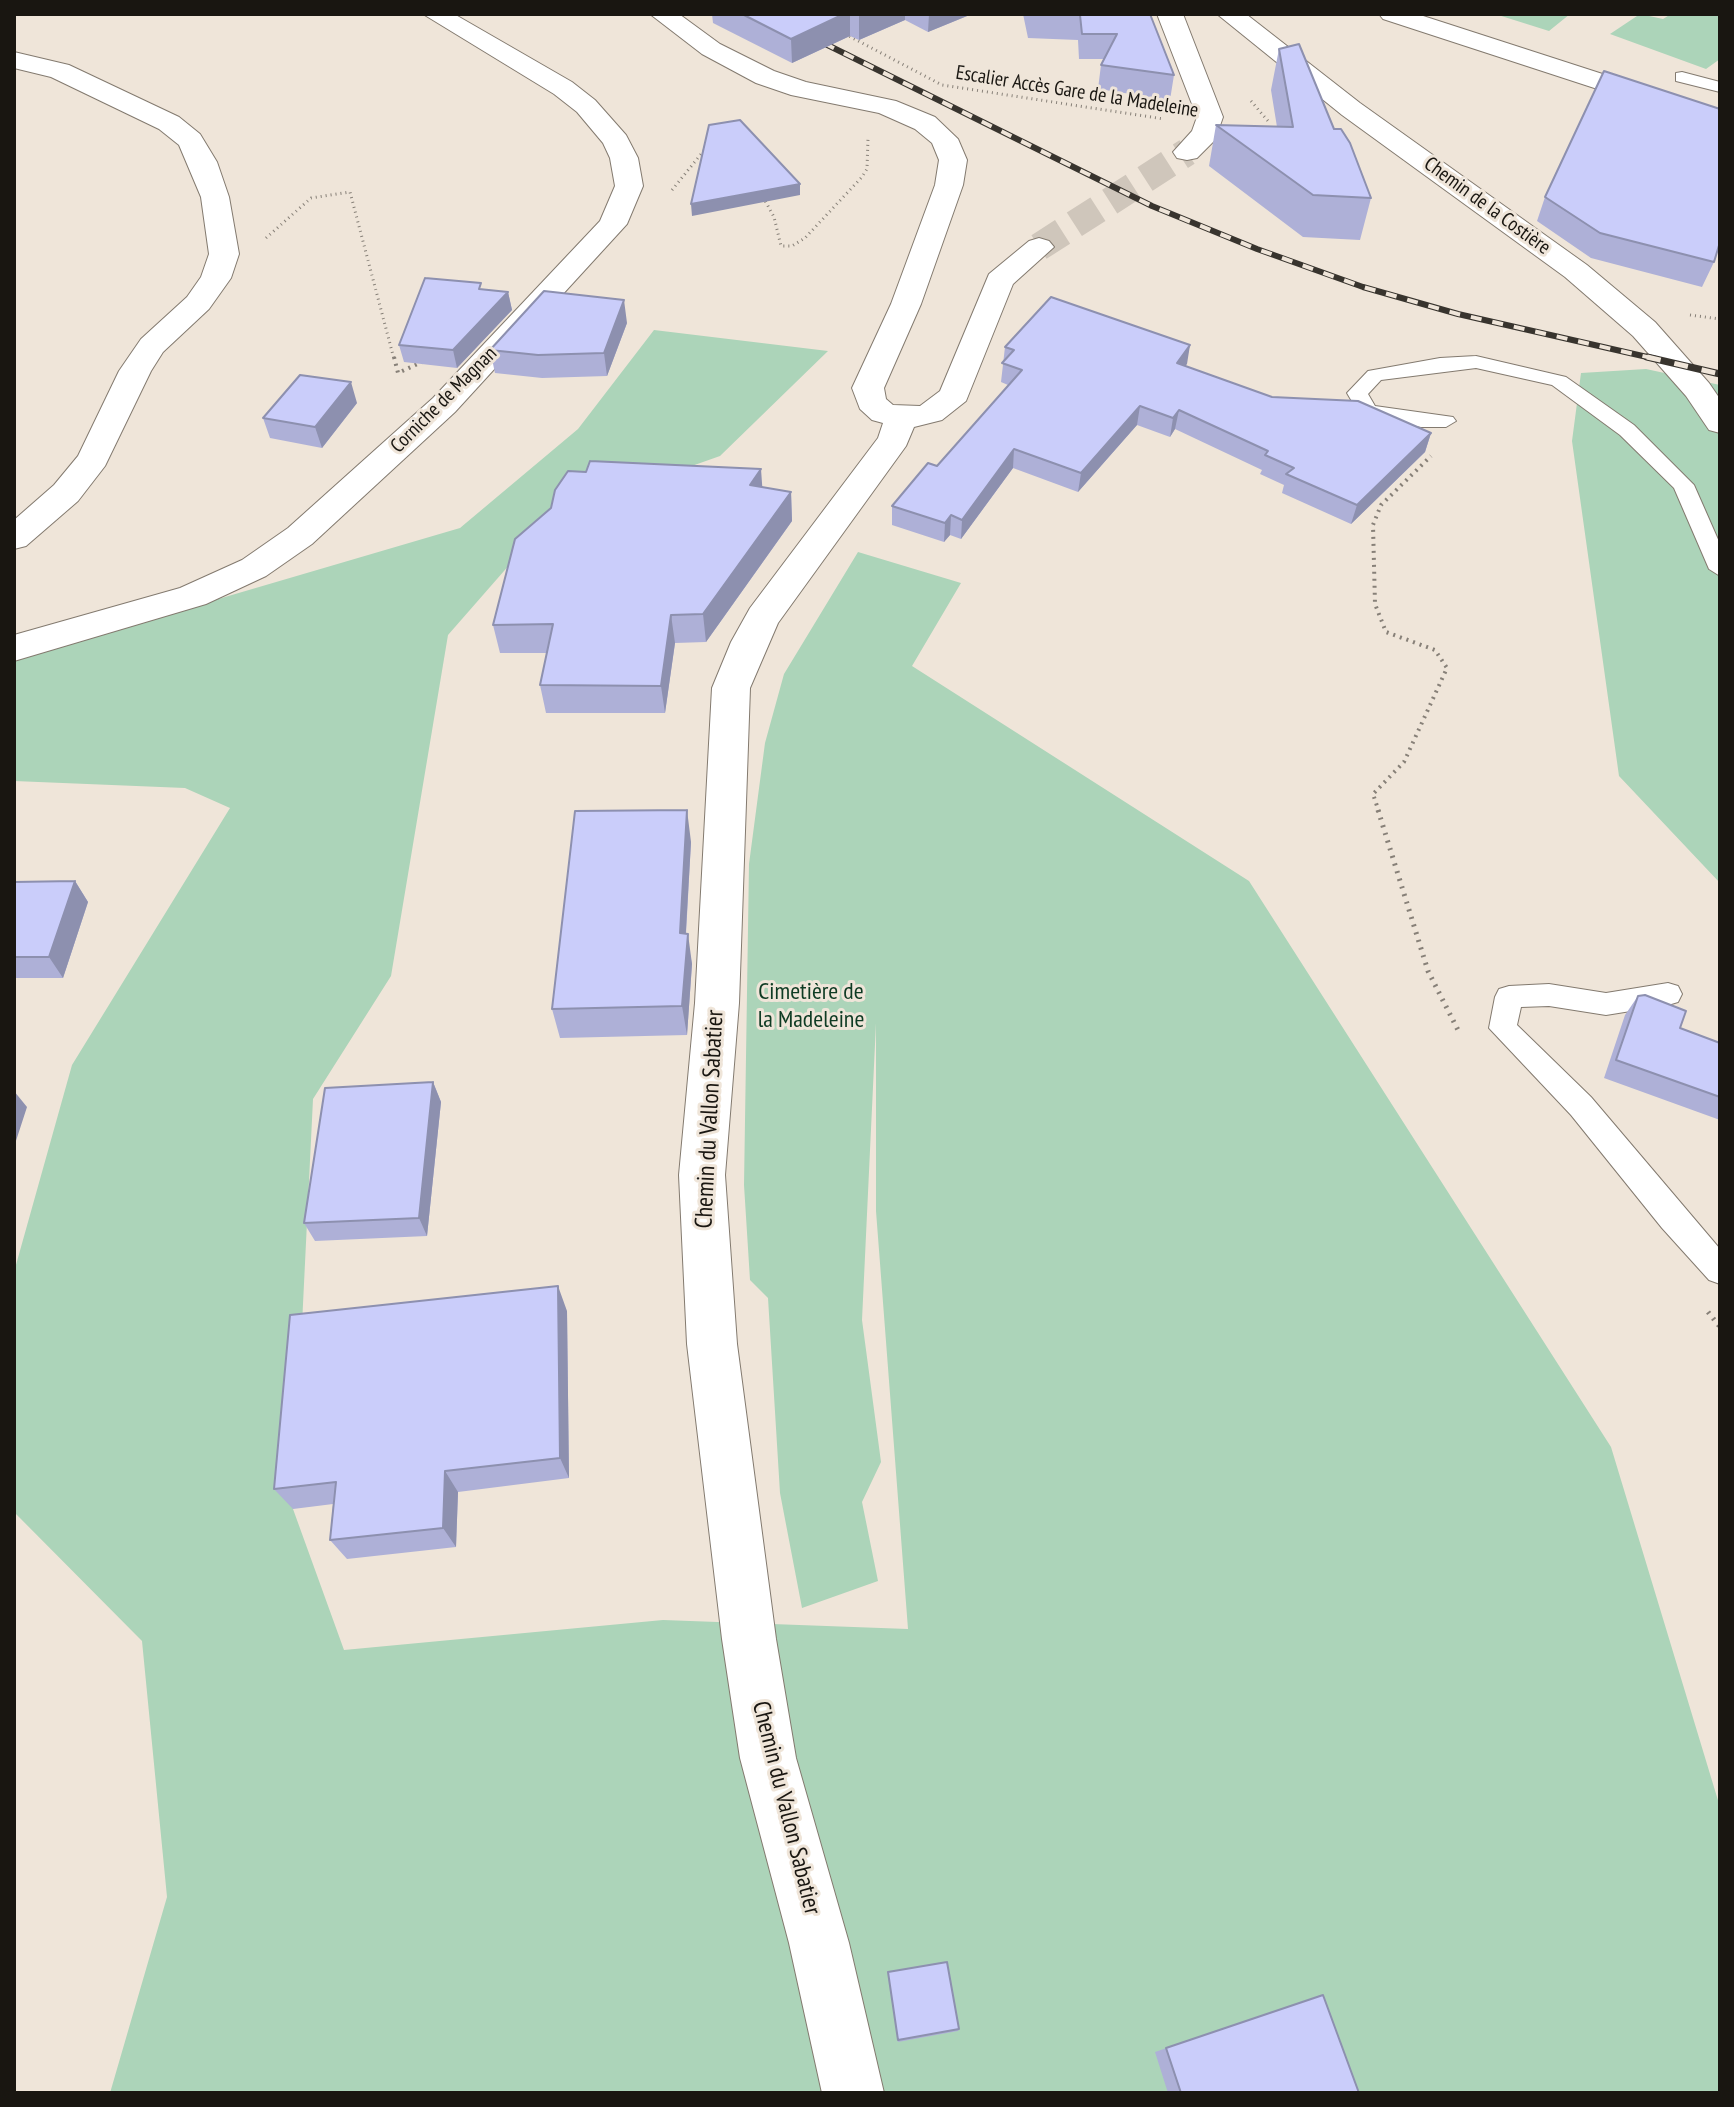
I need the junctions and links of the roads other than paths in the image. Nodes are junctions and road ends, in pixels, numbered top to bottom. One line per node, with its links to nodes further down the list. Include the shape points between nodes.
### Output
1 (436, 14): 17 (street, Corniche de Magnan, via 563,88 616,141 629,186 613,224 444,405 300,536 254,568 193,596)
2 (663, 14): 12 (street, via 711,49 765,77 903,112 944,139 953,160 949,185 906,304 868,388 876,407)
3 (1170, 14): 10 (street, via 1210,117 1209,127)
4 (1230, 14): 14 (street, Chemin de la Costière, via 1351,109 1576,271 1644,329)
5 (1392, 14): 9 (street)
6 (14, 60): 15 (street, via 60,71 169,123 190,140 203,162 224,254 216,278 198,303 145,357 84,470)
7 (1682, 77): 8 (lane)
8 (1720, 87)
9 (1720, 121)
10 (1187, 152)
11 (1039, 247): 12 (street, via 1000,280 955,394 931,413)
12 (900, 419): 20 (street, Chemin du Vallon Sabatier, via 894,439 763,617 731,688 717,1003 702,1175 712,1344 768,1758)
13 (1446, 421): 16 (lane, via 1367,411 1357,393 1375,375 1440,364 1476,362 1559,381 1627,430 1683,485)
14 (1720, 423)
15 (14, 538)
16 (1720, 569)
17 (14, 648)
18 (1668, 994): 19 (lane, via 1606,1004 1549,995 1509,997 1503,1028 1581,1106)
19 (1720, 1270)
20 (853, 2093)

